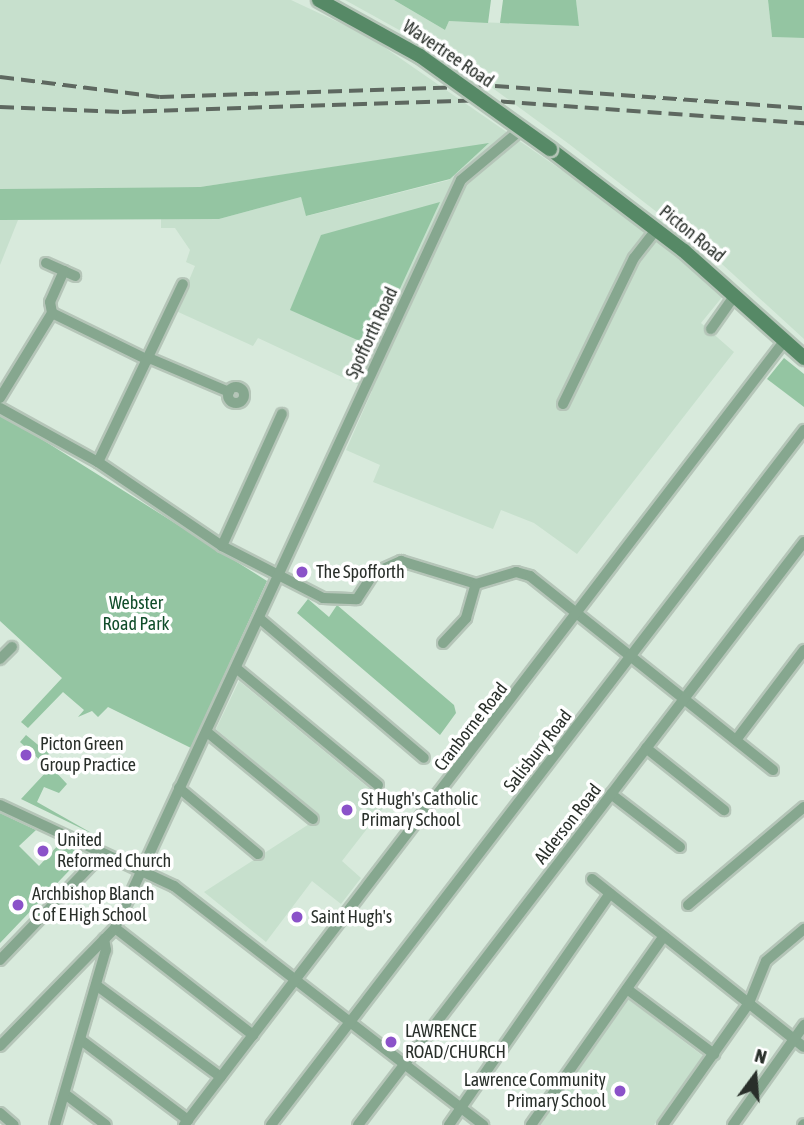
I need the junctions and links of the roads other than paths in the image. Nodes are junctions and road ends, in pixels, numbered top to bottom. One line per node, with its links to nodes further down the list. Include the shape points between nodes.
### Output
1 (320, 0): 2 (main road, Wavertree Road, bridge, via 420,56)
2 (522, 129): 3 (main road, Wavertree Road, bridge); 24 (street, Spofforth Road, via 461,180)
3 (550, 149): 4 (main road, Picton Road)
4 (656, 230): 9 (main road, Picton Road); 17 (street, via 634,258)
5 (46, 262): 6 (street)
6 (64, 271): 7 (street); 10 (street, via 50,302)
7 (75, 276)
8 (183, 284): 14 (street)
9 (735, 295): 11 (street); 12 (main road, Picton Road)
10 (52, 313): 14 (street); 16 (street)
11 (711, 329)
12 (785, 340): 13 (main road, Picton Road); 26 (street, Cranborne Road)
13 (804, 358)
14 (148, 359): 15 (street); 21 (street)
15 (229, 391)
16 (0, 398)
17 (564, 404)
18 (0, 408): 21 (street)
19 (282, 414): 23 (street)
20 (804, 430): 31 (street, Salisbury Road)
21 (98, 462): 23 (street)
22 (804, 542): 34 (street, Alderson Road)
23 (222, 547): 24 (street)
24 (280, 573): 25 (street, via 323,598 341,600 357,599 387,563); 27 (street, Spofforth Road)
25 (476, 584): 26 (street, via 516,572 530,576); 28 (street, via 466,618)
26 (578, 615): 31 (street); 59 (street, Cranborne Road)
27 (259, 618): 33 (street, Spofforth Road); 38 (street)
28 (443, 643)
29 (12, 647): 32 (street)
30 (802, 656): 36 (street)
31 (630, 657): 34 (street); 63 (street, Salisbury Road)
32 (0, 659)
33 (236, 668): 35 (street, Spofforth Road); 40 (street)
34 (684, 699): 36 (street); 37 (street, Alderson Road)
35 (207, 732): 41 (street, Spofforth Road); 46 (street)
36 (736, 740): 39 (street)
37 (646, 748): 42 (street, Alderson Road); 45 (street)
38 (424, 758)
39 (773, 770)
40 (378, 785)
41 (179, 788): 49 (street); 50 (street, Spofforth Road)
42 (611, 794): 47 (street); 71 (street, Alderson Road)
43 (0, 804): 48 (street)
44 (804, 807): 53 (street)
45 (724, 810)
46 (313, 820)
47 (680, 847)
48 (102, 854): 50 (street); 58 (street)
49 (258, 854)
50 (145, 869): 54 (street, Spofforth Road); 59 (street)
51 (592, 879): 52 (street)
52 (610, 893): 56 (street); 74 (street)
53 (688, 905)
54 (115, 928): 57 (street, Spofforth Road); 65 (street)
55 (804, 929): 62 (street, via 766,961)
56 (664, 936): 61 (street); 62 (street)
57 (104, 939): 60 (street); 68 (street, Spofforth Road)
58 (0, 960)
59 (297, 979): 63 (street); 65 (street, Cranborne Road)
60 (96, 985): 67 (street); 72 (street)
61 (627, 989): 70 (street); 84 (street)
62 (749, 1003): 66 (street); 70 (street)
63 (350, 1021): 71 (street); 80 (street, Salisbury Road)
64 (804, 1025): 66 (street)
65 (253, 1035): 72 (street, Cranborne Road)
66 (793, 1039): 69 (street); 86 (street)
67 (81, 1040): 73 (street); 76 (street)
68 (0, 1046)
69 (804, 1047)
70 (714, 1054): 85 (street)
71 (404, 1063): 74 (street); 81 (street, Alderson Road)
72 (221, 1077): 76 (street, Cranborne Road)
73 (65, 1094): 78 (street); 79 (street)
74 (459, 1106): 82 (street); 83 (street)
75 (0, 1113): 77 (street)
76 (186, 1123)
77 (14, 1125)
78 (55, 1125)
79 (106, 1125)
80 (271, 1125)
81 (358, 1125)
82 (449, 1125)
83 (483, 1125)
84 (531, 1125)
85 (663, 1125)
86 (733, 1125)

